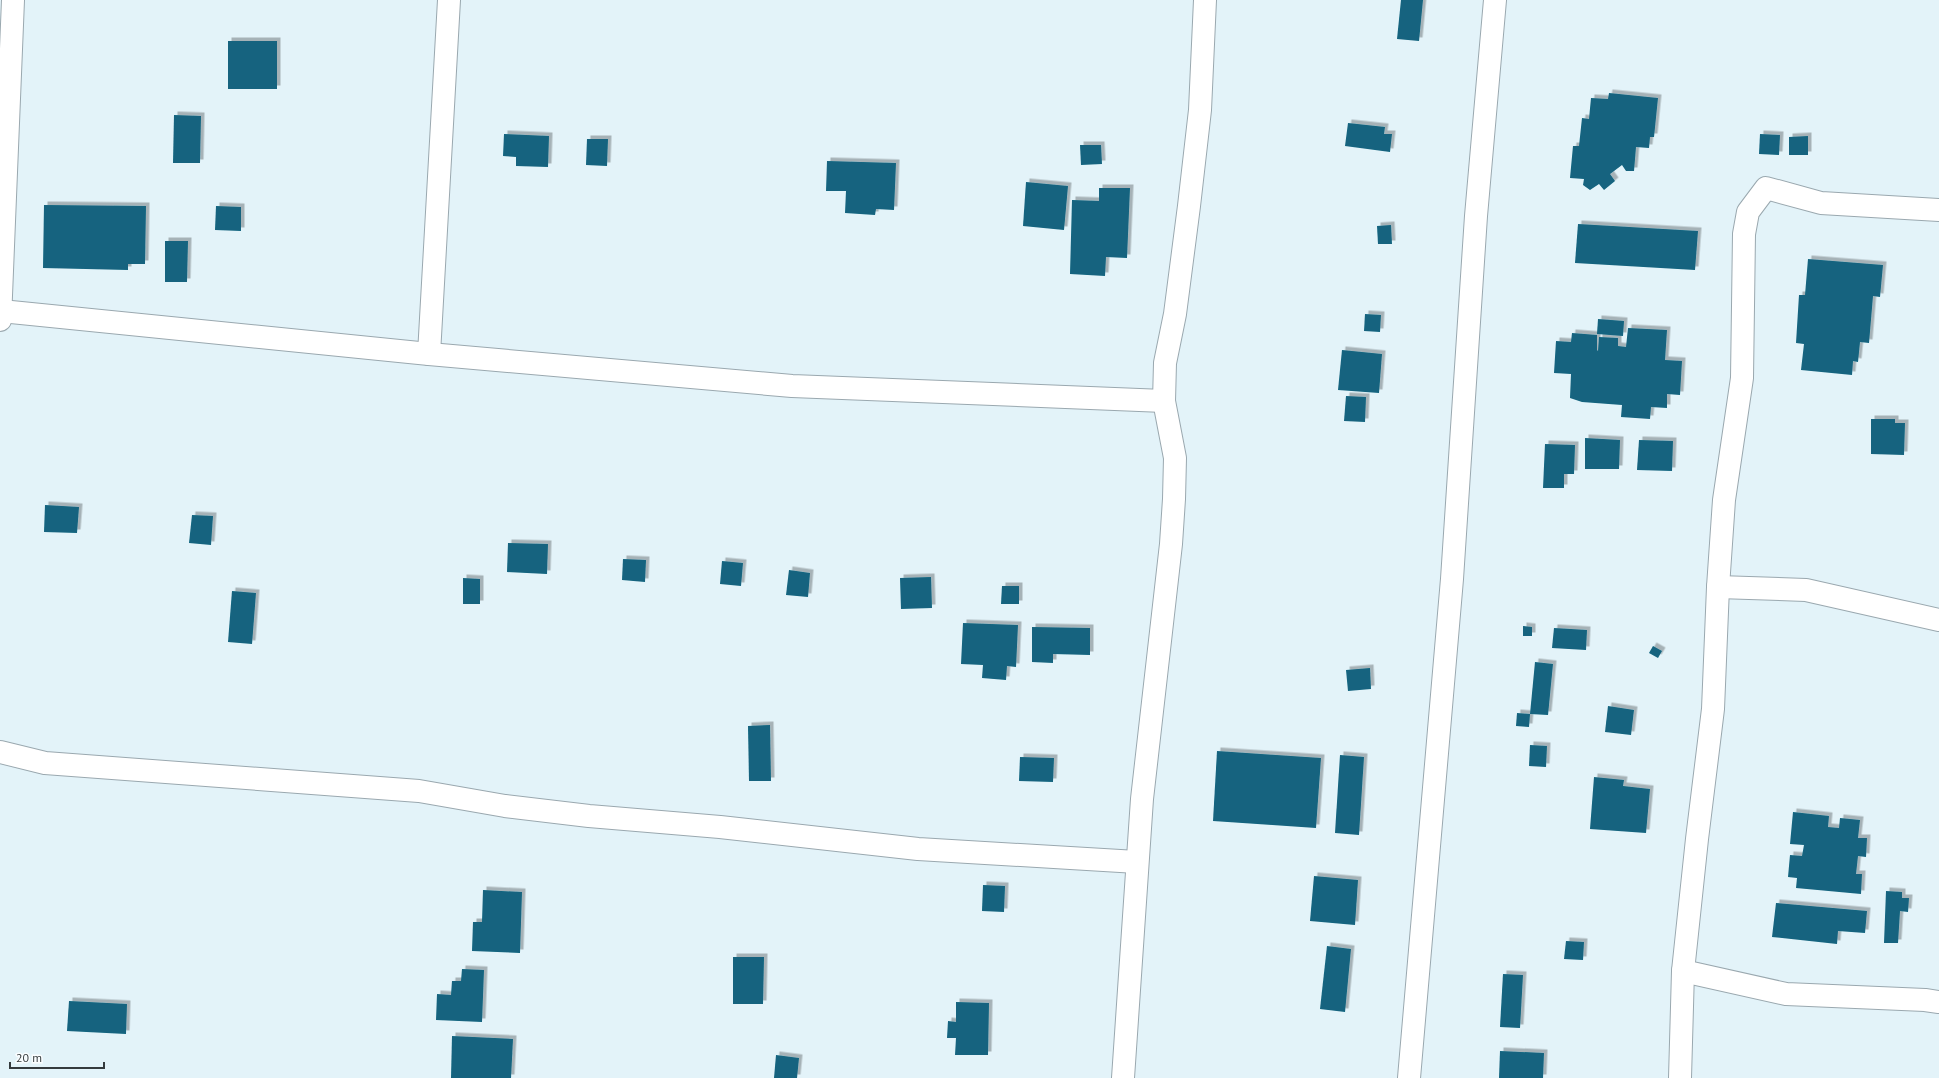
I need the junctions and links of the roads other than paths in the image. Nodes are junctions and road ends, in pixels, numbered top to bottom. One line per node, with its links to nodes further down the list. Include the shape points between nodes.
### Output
1 (13, 0): 6 (street)
2 (449, 0): 7 (street)
3 (1205, 0): 8 (street, via 1200,110 1175,314 1165,362)
4 (1495, 0): 16 (street, via 1476,224 1452,579)
5 (1939, 210): 9 (street, via 1821,203 1766,188 1748,212 1744,234 1742,285 1742,378 1724,500)
6 (1, 316): 7 (street)
7 (429, 354): 8 (street, via 792,386)
8 (1164, 401): 12 (street, via 1175,458 1174,507)
9 (1718, 587): 10 (street, via 1806,590); 13 (street, via 1713,709)
10 (1939, 620)
11 (0, 752): 12 (street, via 45,763 419,791 505,806 918,849)
12 (1137, 862): 15 (street)
13 (1683, 970): 14 (street, via 1786,994); 17 (street)
14 (1939, 1002)
15 (1123, 1078)
16 (1410, 1078)
17 (1680, 1078)

